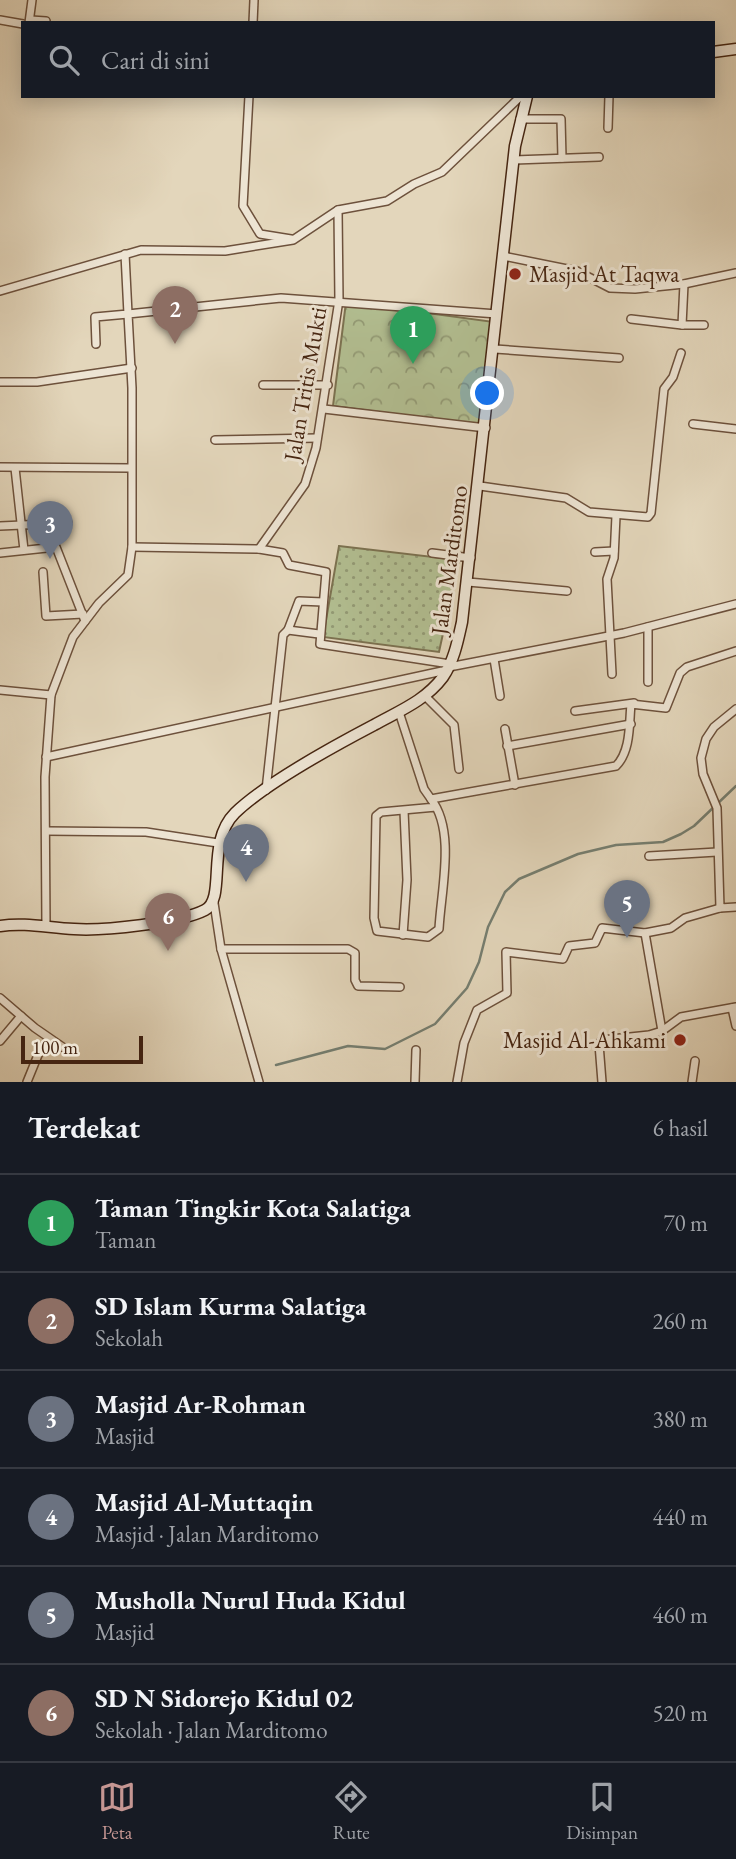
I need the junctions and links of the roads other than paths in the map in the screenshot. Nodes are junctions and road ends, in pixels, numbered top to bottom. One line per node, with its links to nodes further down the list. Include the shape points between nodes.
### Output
1 (32, 0): 4 (street)
2 (254, 0): 5 (street)
3 (0, 20): 6 (street)
4 (28, 21)
5 (253, 21)
6 (21, 22)
7 (736, 48): 8 (street)
8 (715, 52)
9 (249, 98): 19 (street, via 243,206 260,234)
10 (519, 98): 18 (street, via 442,172 387,201)
11 (526, 98): 13 (street, Jalan Marditomo)
12 (609, 98): 14 (street)
13 (520, 119): 16 (street, via 560,118); 17 (street, Jalan Marditomo)
14 (608, 128)
15 (599, 157): 16 (street)
16 (562, 158): 17 (street)
17 (513, 160): 21 (street, Jalan Marditomo)
18 (338, 210): 19 (street); 25 (street, Jalan Tritis Mukti)
19 (293, 240): 20 (street, via 225,251 154,248)
20 (125, 254): 24 (street); 26 (street)
21 (503, 256): 23 (street, via 559,266 610,288); 27 (street, Jalan Marditomo)
22 (736, 273): 23 (street)
23 (684, 284): 29 (street)
24 (0, 291)
25 (340, 300): 26 (street, via 281,298); 27 (street); 37 (street, Jalan Tritis Mukti)
26 (128, 314): 31 (street, via 95,317); 35 (street)
27 (497, 314): 32 (street, Jalan Marditomo)
28 (631, 319): 29 (street)
29 (682, 325): 30 (street)
30 (704, 326)
31 (96, 344)
32 (495, 349): 34 (street); 41 (street, Jalan Marditomo)
33 (681, 353): 49 (street, via 664,389 651,513 644,518)
34 (619, 358)
35 (132, 368): 36 (street, via 37,382); 47 (street)
36 (0, 382)
37 (328, 384): 38 (street); 39 (street, Jalan Tritis Mukti)
38 (263, 385)
39 (324, 410): 41 (street); 43 (street, Jalan Tritis Mukti)
40 (692, 424): 42 (street)
41 (486, 428): 48 (street, Jalan Marditomo)
42 (736, 429)
43 (317, 438): 44 (street); 55 (street, Jalan Tritis Mukti, via 304,484)
44 (215, 440)
45 (0, 467): 46 (street)
46 (15, 468): 47 (street); 51 (street)
47 (130, 468): 53 (street)
48 (480, 486): 49 (street, via 566,498 589,512); 60 (street, Jalan Marditomo)
49 (616, 516): 56 (street)
50 (68, 523): 51 (street)
51 (21, 525): 52 (street); 54 (street)
52 (0, 526)
53 (132, 547): 55 (street); 66 (street, via 128,575)
54 (24, 550): 58 (street); 66 (street, via 56,547)
55 (259, 550): 64 (street, via 283,553 289,565 325,571)
56 (614, 551): 57 (street); 70 (street, via 607,579)
57 (595, 552)
58 (0, 553)
59 (432, 553): 60 (street)
60 (471, 558): 62 (street, Jalan Marditomo)
61 (43, 572): 66 (street, via 46,616)
62 (468, 582): 63 (street); 73 (street, Jalan Marditomo)
63 (567, 591)
64 (323, 602): 68 (street, via 299,601); 69 (street)
65 (736, 604): 67 (street)
66 (84, 617): 77 (street)
67 (648, 627): 70 (street); 75 (street)
68 (288, 631): 69 (street); 81 (street, via 283,635)
69 (319, 634): 73 (street, via 320,644)
70 (611, 635): 72 (street); 74 (street)
71 (736, 651): 80 (street, via 687,667 666,708)
72 (494, 659): 73 (street); 79 (street)
73 (449, 667): 78 (street, Jalan Marditomo); 81 (street)
74 (612, 674)
75 (648, 682)
76 (0, 690): 77 (street)
77 (51, 695): 88 (street)
78 (425, 696): 84 (street, Jalan Marditomo); 89 (street, via 454,725)
79 (499, 696)
80 (634, 703): 83 (street); 85 (street)
81 (273, 707): 88 (street); 91 (street)
82 (736, 709): 97 (street, via 714,727 701,758 717,808)
83 (575, 710)
84 (399, 712): 91 (street, Jalan Marditomo); 92 (street)
85 (631, 724): 87 (street); 90 (street, via 616,766)
86 (505, 729): 87 (street)
87 (507, 746): 90 (street)
88 (46, 757): 95 (street)
89 (458, 769)
90 (515, 785): 92 (street)
91 (266, 790): 96 (street, Jalan Marditomo, via 233,815)
92 (431, 799): 93 (street)
93 (436, 807): 94 (street); 105 (street, via 445,840 439,929 428,937)
94 (404, 811): 105 (street, via 407,880); 105 (street, via 381,812 376,817 374,918 377,931)
95 (46, 831): 96 (street, via 146,832); 103 (street)
96 (218, 843): 99 (street, Jalan Marditomo)
97 (717, 852): 98 (street); 101 (street)
98 (649, 856)
99 (214, 903): 103 (street, via 183,917 145,923 93,929); 106 (street)
100 (736, 907): 101 (street)
101 (720, 908): 104 (street)
102 (0, 926): 103 (street)
103 (46, 927)
104 (645, 933): 112 (street); 121 (street, via 602,928 596,943 569,946 563,960 506,952 507,994 477,1010 464,1043)
105 (403, 935)
106 (221, 949): 107 (street, via 348,948 355,953 358,986); 119 (street)
107 (400, 987)
108 (0, 998): 110 (street)
109 (734, 1007): 111 (street); 112 (street, via 681,1017)
110 (21, 1016): 113 (street); 114 (street)
111 (736, 1026)
112 (662, 1031): 122 (street, via 602,1040)
113 (50, 1039): 115 (street); 118 (street)
114 (0, 1041)
115 (64, 1048)
116 (416, 1050): 120 (street)
117 (695, 1061): 123 (street)
118 (27, 1082)
119 (259, 1082)
120 (415, 1082)
121 (457, 1082)
122 (601, 1082)
123 (692, 1082)

